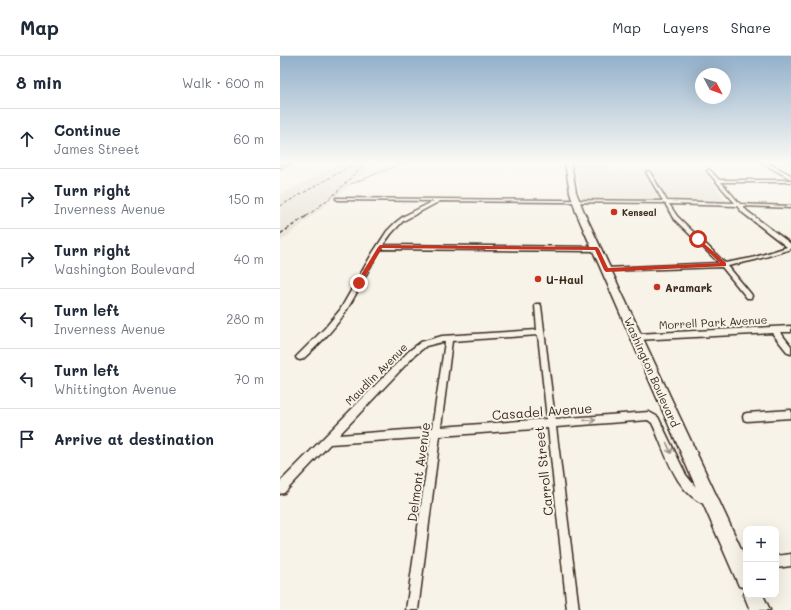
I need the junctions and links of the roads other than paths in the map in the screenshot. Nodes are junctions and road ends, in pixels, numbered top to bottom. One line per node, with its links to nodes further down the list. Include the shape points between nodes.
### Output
1 (572, 189): 6 (main road, Washington Boulevard)
2 (658, 189): 7 (street)
3 (724, 189): 8 (street)
4 (338, 199): 5 (street)
5 (440, 200): 6 (street); 10 (street, via 400,221)
6 (576, 202): 7 (street); 12 (main road, Washington Boulevard)
7 (665, 202): 8 (street); 13 (street, via 681,224)
8 (739, 206): 9 (street); 11 (street)
9 (791, 207)
10 (380, 247): 12 (street); 23 (street, via 338,318)
11 (791, 247): 13 (street, via 753,259)
12 (597, 249): 14 (main road, Washington Boulevard)
13 (724, 264): 14 (street); 15 (street)
14 (606, 270): 20 (main road, Washington Boulevard)
15 (749, 296)
16 (538, 306): 19 (street, Carroll Street)
17 (791, 329): 18 (street, Morrell Park Avenue)
18 (774, 330): 20 (street, Morrell Park Avenue); 22 (street)
19 (541, 332): 21 (street, Maudlin Avenue); 26 (street, Carroll Street)
20 (636, 337): 30 (main road, Washington Boulevard)
21 (449, 338): 27 (street, Delmont Avenue); 28 (street, Maudlin Avenue, via 428,342 412,352)
22 (791, 351)
23 (300, 357)
24 (791, 414): 25 (street)
25 (747, 417)
26 (551, 423): 27 (street, Casadel Avenue); 30 (street, Casadel Avenue, one-way to 30, via 648,416 655,420 687,485); 36 (street, Carroll Street)
27 (436, 432): 28 (street, Casadel Avenue); 35 (street, Delmont Avenue)
28 (327, 440): 29 (street, Maudlin Avenue)
29 (280, 489)
30 (712, 504): 33 (main road, Washington Boulevard)
31 (791, 560): 32 (street)
32 (779, 562)
33 (743, 568)
34 (754, 598): 37 (main road)
35 (412, 610)
36 (573, 610)
37 (760, 610)

